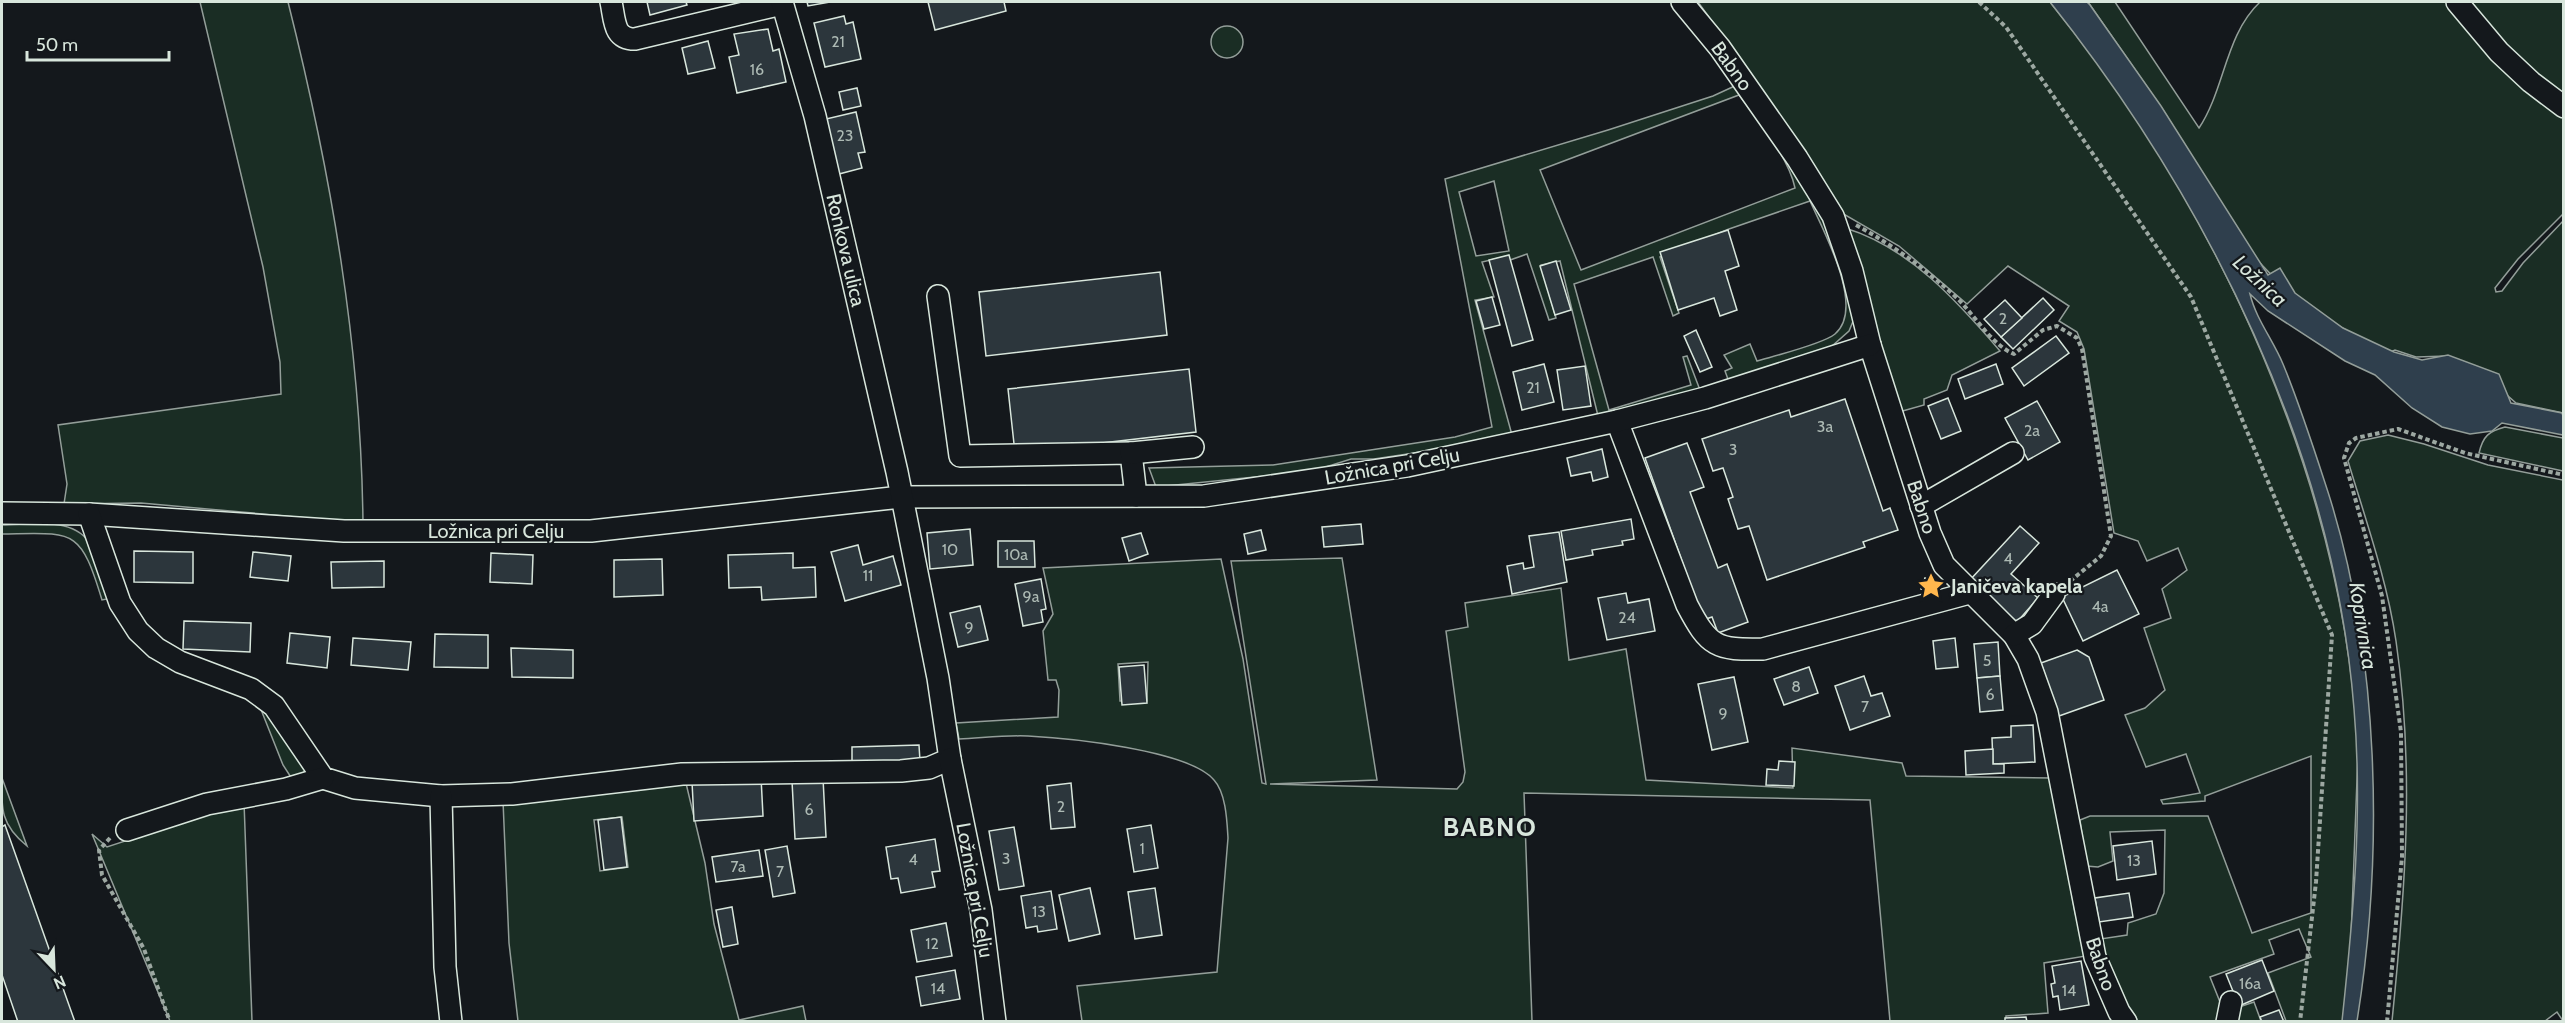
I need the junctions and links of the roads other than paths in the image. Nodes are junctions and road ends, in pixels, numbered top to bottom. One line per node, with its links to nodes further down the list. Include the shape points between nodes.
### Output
1 (611, 2): 4 (street, Ronkova ulica, via 618,33 625,39)
2 (1682, 2): 7 (street, Babno, via 1720,48 1833,216 1852,271)
3 (2457, 2): 5 (street, via 2499,52)
4 (782, 3): 13 (street, Ronkova ulica, via 815,116)
5 (2563, 105)
6 (938, 296): 10 (street, via 960,456)
7 (1870, 345): 8 (street, Ložnica pri Celju, via 1705,398); 14 (street, Babno)
8 (1617, 421): 12 (street, Ložnica pri Celju, via 1407,466 1204,496); 17 (street, via 1687,605 1702,634 1717,645 1763,649)
9 (1193, 447): 10 (street)
10 (1131, 453): 12 (street)
11 (2013, 453): 14 (street)
12 (1136, 496): 13 (street, Ložnica pri Celju)
13 (901, 497): 16 (street, Ložnica pri Celju, via 591,531 344,531); 20 (street, Ložnica pri Celju, via 938,678)
14 (1921, 506): 17 (street, Babno, via 1944,565)
15 (2, 513): 16 (street, Ložnica pri Celju)
16 (89, 514): 21 (street, via 120,603 138,631 180,662 252,689 274,706)
17 (1973, 592): 19 (street, Babno)
18 (2054, 594): 19 (street, via 2032,624)
19 (2014, 635): 26 (street, Babno, via 2028,659 2047,712 2095,957)
20 (950, 759): 22 (street, via 929,768 901,771 682,774 512,794); 25 (street, Ložnica pri Celju, via 981,910)
21 (323, 778): 22 (street, via 356,788); 23 (street, via 207,804)
22 (441, 796): 24 (street, via 445,967)
23 (127, 830)
24 (451, 1022)
25 (995, 1022)
26 (2126, 1022)

